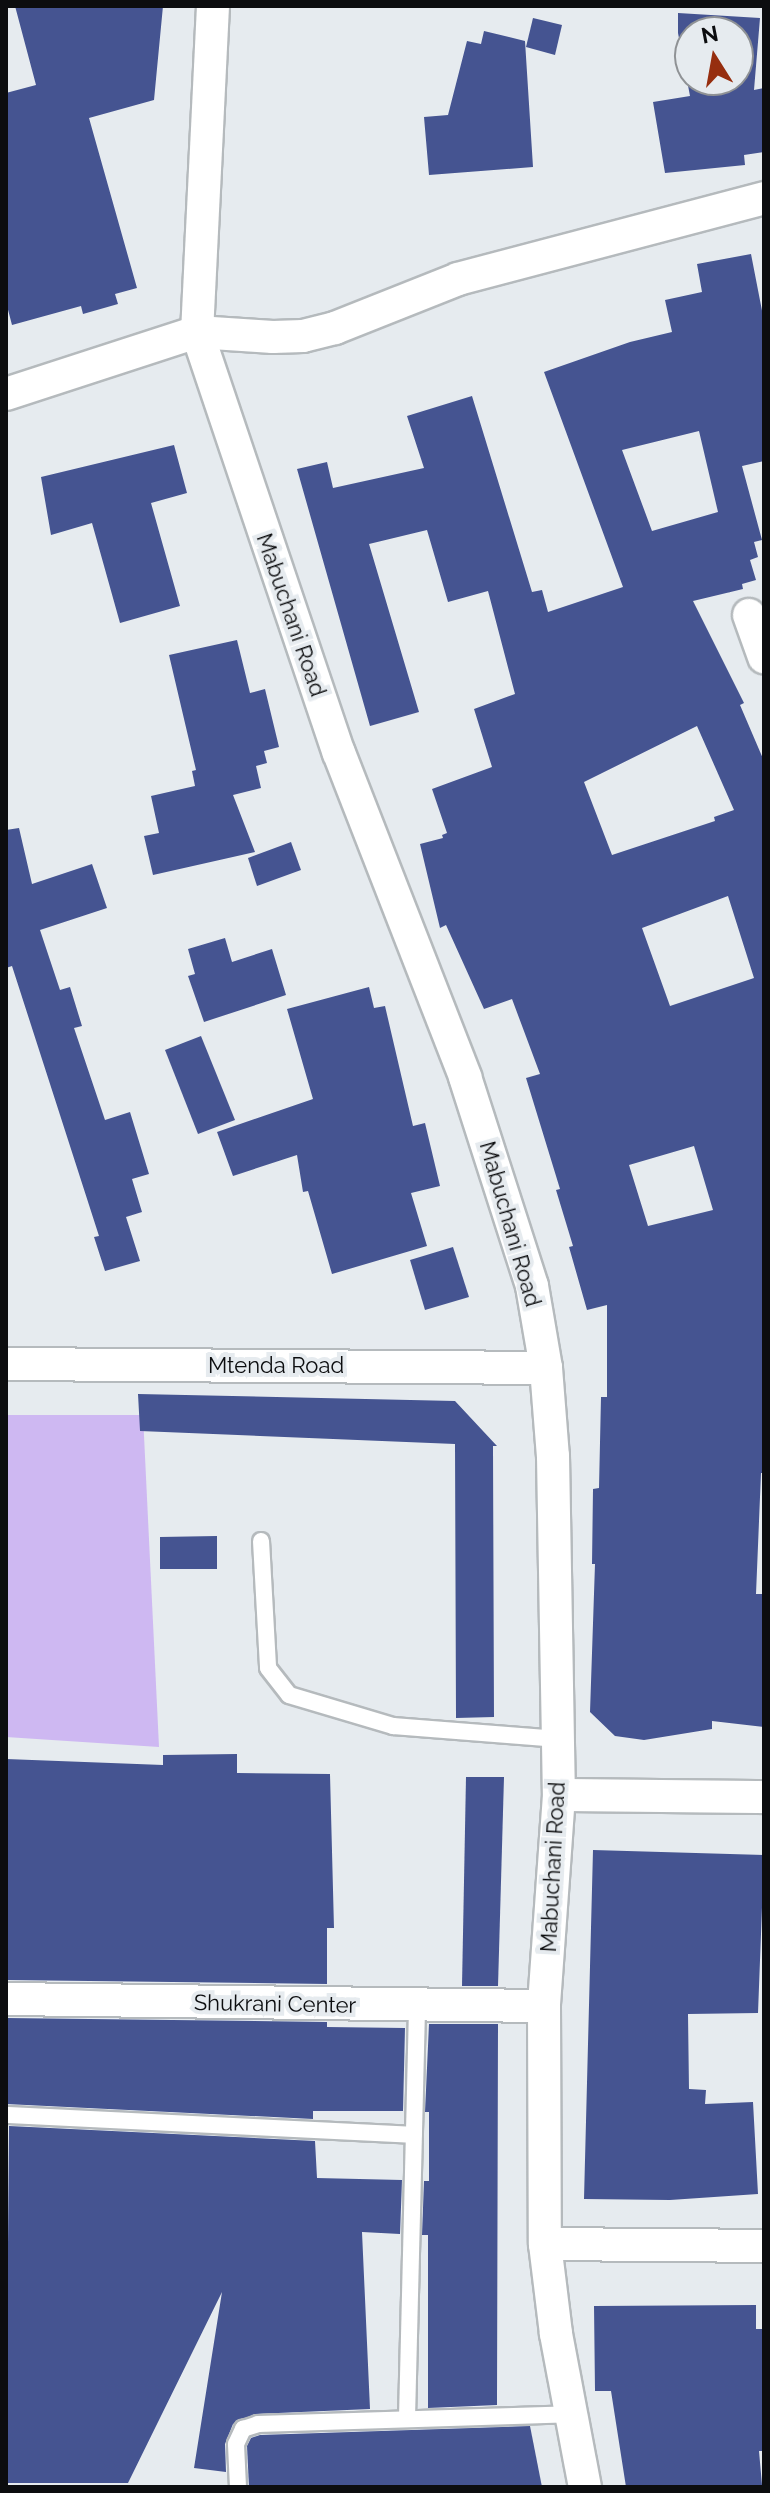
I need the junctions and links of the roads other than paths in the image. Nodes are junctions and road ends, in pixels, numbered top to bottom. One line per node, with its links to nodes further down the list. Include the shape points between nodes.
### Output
1 (213, 6): 3 (street, Mabuchani Road)
2 (764, 198): 3 (street, via 458,279 325,331 273,337)
3 (197, 332): 4 (street); 8 (street, Mabuchani Road, via 339,753 465,1077 532,1286)
4 (6, 394)
5 (749, 615): 6 (street)
6 (764, 657)
7 (6, 1364): 8 (street, Mtenda Road)
8 (546, 1368): 10 (street, Mabuchani Road, via 553,1456)
9 (261, 1541): 10 (lane, via 268,1668 289,1695 393,1726)
10 (558, 1739): 11 (street, Mabuchani Road)
11 (559, 1795): 12 (street); 15 (street, Mabuchani Road)
12 (764, 1797)
13 (6, 1999): 14 (street, Shukrani Center)
14 (417, 2006): 15 (street, Shukrani Center); 17 (lane)
15 (544, 2006): 18 (street, Mabuchani Road)
16 (6, 2115): 17 (lane)
17 (414, 2135): 21 (lane)
18 (545, 2244): 19 (street); 20 (street, Mabuchani Road)
19 (764, 2246)
20 (570, 2414): 21 (lane); 23 (street, Mabuchani Road)
21 (407, 2418): 22 (lane, via 243,2429 236,2444)
22 (238, 2487)
23 (585, 2487)

